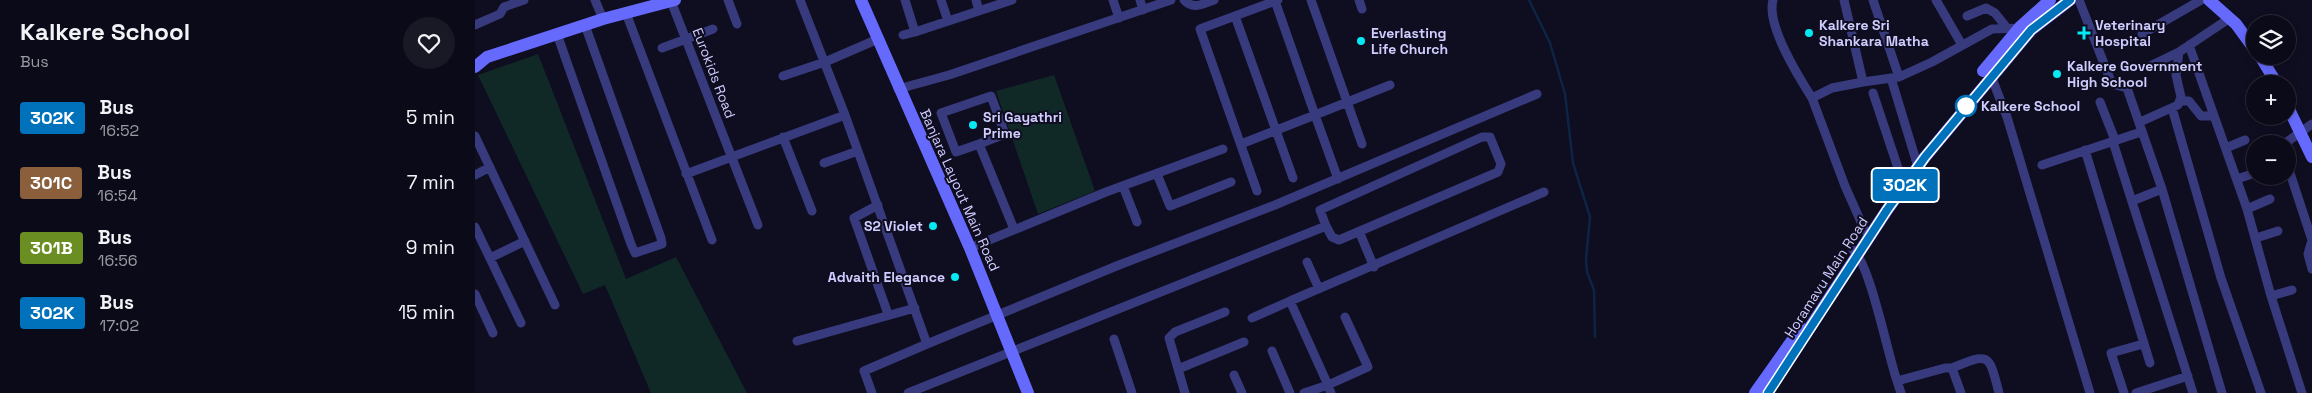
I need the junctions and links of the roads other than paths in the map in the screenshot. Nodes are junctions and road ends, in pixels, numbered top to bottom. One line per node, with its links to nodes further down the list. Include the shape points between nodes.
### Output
1 (523, 0): 39 (street, via 504,7 500,14)
2 (595, 0): 36 (street)
3 (728, 0): 38 (street)
4 (800, 0): 54 (street)
5 (861, 0): 49 (street, Banjara Layout Main Road)
6 (905, 0): 43 (street)
7 (941, 0): 37 (street)
8 (975, 0): 30 (street)
9 (1013, 0): 30 (street)
10 (1113, 0): 34 (street)
11 (1140, 0): 29 (street)
12 (1171, 0): 29 (street)
13 (1185, 0): 14 (street, via 1191,6)
14 (1214, 0)
15 (1311, 0): 67 (street)
16 (1359, 0): 28 (street)
17 (1773, 0): 65 (street, via 1770,10 1789,61)
18 (1845, 0): 60 (street)
19 (1873, 0): 59 (street)
20 (1936, 0): 51 (street)
21 (2070, 0): 27 (street, Horamavu Main Road)
22 (2079, 0): 75 (street, via 2112,84 2127,88)
23 (2201, 0): 45 (street)
24 (2209, 0): 35 (street)
25 (673, 1): 31 (street); 48 (street, Eurokids Road)
26 (1277, 1): 32 (street); 71 (street)
27 (2046, 5): 41 (street, Horamavu Main Road)
28 (1362, 9)
29 (1143, 10): 34 (street)
30 (979, 12): 37 (street)
31 (626, 13): 36 (street); 96 (street)
32 (1235, 16): 76 (street); 84 (street, via 1200,29)
33 (1967, 16): 41 (street, via 1986,8)
34 (1119, 18): 62 (street)
35 (2230, 18): 47 (street); 50 (street)
36 (603, 19): 40 (street)
37 (948, 21): 43 (street)
38 (737, 24)
39 (475, 25)
40 (585, 25): 44 (street); 44 (street, via 662,244 642,252 635,253 631,244)
41 (2019, 28): 51 (street, via 1992,29); 58 (street, Horamavu Main Road); 92 (street, Horamavu Main Road)
42 (713, 29): 48 (street)
43 (915, 32): 46 (street)
44 (557, 34): 56 (street, via 487,57)
45 (2142, 34)
46 (903, 36)
47 (2246, 38)
48 (687, 39): 52 (street); 90 (street, Eurokids Road)
49 (878, 39): 54 (street); 62 (street, Banjara Layout Main Road)
50 (2189, 45): 53 (street); 72 (street)
51 (1962, 46): 59 (street)
52 (663, 48)
53 (2179, 52): 55 (street); 66 (street, via 2176,75)
54 (825, 62): 57 (street); 70 (street)
55 (2150, 66)
56 (475, 67)
57 (783, 76)
58 (1991, 76): 92 (street, Horamavu Main Road); 172 (street, via 2007,117)
59 (1895, 78): 60 (street); 92 (street)
60 (1863, 82): 65 (street, via 1832,88)
61 (1390, 85): 67 (street)
62 (898, 89): 126 (street, Banjara Layout Main Road)
63 (1873, 93): 104 (street)
64 (1537, 94): 101 (street)
65 (1813, 98): 121 (street)
66 (2181, 101): 69 (street); 72 (street, via 2189,101 2201,116)
67 (1347, 102): 71 (street); 85 (street)
68 (2100, 102): 82 (street)
69 (2173, 108): 75 (street); 177 (street, via 2221,278)
70 (845, 115): 80 (street); 89 (street)
71 (1315, 115): 76 (street); 101 (street)
72 (2214, 116): 86 (street)
73 (2296, 124): 77 (street)
74 (2312, 124): 77 (street)
75 (2140, 127): 82 (street); 107 (street)
76 (1275, 129): 84 (street); 100 (street)
77 (2300, 133): 79 (street); 91 (street)
78 (475, 136): 95 (street)
79 (2296, 136)
80 (783, 137): 90 (street); 114 (street)
81 (2245, 140): 86 (street)
82 (2114, 141): 88 (street); 111 (street)
83 (979, 144): 83 (street, via 956,152 941,113 991,96 1005,134); 119 (street)
84 (1241, 144): 108 (street)
85 (1362, 144)
86 (2226, 148): 102 (street)
87 (1223, 149): 97 (street)
88 (2085, 150): 94 (street); 150 (street)
89 (858, 151): 93 (street); 112 (street)
90 (731, 156): 96 (street); 116 (street, Eurokids Road)
91 (2312, 157)
92 (1917, 162): 104 (street, Horamavu Main Road)
93 (824, 163)
94 (2043, 165)
95 (490, 167): 98 (street); 125 (street)
96 (687, 174): 124 (street)
97 (1157, 174): 103 (street, via 1170,206); 106 (street)
98 (475, 175)
99 (2246, 176): 102 (street)
100 (1293, 178)
101 (1338, 179): 141 (street)
102 (2237, 179): 113 (street)
103 (1231, 182)
104 (1902, 183): 121 (street, Horamavu Main Road); 127 (street, Horamavu Main Road)
105 (2294, 185): 131 (street, via 2312,240 2308,254)
106 (1123, 186): 115 (street); 119 (street)
107 (2161, 189): 111 (street); 176 (street)
108 (1257, 191)
109 (1544, 192): 130 (street)
110 (2270, 198): 113 (street)
111 (2132, 201): 157 (street)
112 (878, 205): 138 (street); 140 (street, via 854,218)
113 (2247, 209): 123 (street)
114 (812, 210)
115 (1137, 222)
116 (758, 225)
117 (1326, 226): 117 (street, via 1320,210 1482,137 1490,137 1501,164 1498,172 1339,240 1332,237); 152 (street)
118 (475, 227): 128 (street)
119 (1014, 229): 126 (street)
120 (2278, 230): 123 (street)
121 (1865, 231): 127 (street, Horamavu Main Road)
122 (1361, 236): 130 (street)
123 (2255, 238): 135 (street)
124 (712, 240)
125 (525, 241): 128 (street); 137 (street)
126 (970, 248): 141 (street, Banjara Layout Main Road)
127 (1855, 252): 158 (street); 160 (street, Horamavu Main Road)
128 (490, 258): 144 (street)
129 (1307, 262): 132 (street)
130 (1374, 266): 132 (street)
131 (2312, 269)
132 (1319, 289): 136 (street)
133 (2292, 290): 135 (street)
134 (475, 294): 145 (street)
135 (2271, 296): 178 (street)
136 (1290, 301): 143 (street); 159 (street)
137 (555, 304)
138 (915, 308): 140 (street); 149 (street)
139 (1225, 312): 155 (street, via 1171,334 1169,342)
140 (888, 314): 147 (street)
141 (998, 316): 149 (street); 152 (street, Banjara Layout Main Road)
142 (1345, 317): 159 (street, via 1369,367)
143 (1252, 318)
144 (521, 323)
145 (493, 333)
146 (1114, 339): 164 (street)
147 (797, 341)
148 (1244, 342): 155 (street)
149 (927, 344): 161 (street, via 863,371)
150 (2143, 344): 153 (street); 173 (street, via 2111,353)
151 (1272, 351): 167 (street)
152 (1012, 353): 162 (street); 163 (street, Banjara Layout Main Road)
153 (2150, 363)
154 (1952, 368): 158 (street); 170 (street); 171 (street, via 1984,358 1993,367)
155 (1178, 369): 165 (street)
156 (1234, 375): 166 (street)
157 (2188, 376): 174 (street); 175 (street)
158 (1897, 381): 169 (street)
159 (1329, 389): 168 (street)
160 (1763, 391)
161 (872, 393)
162 (908, 393)
163 (1029, 393)
164 (1133, 393)
165 (1185, 393)
166 (1242, 393)
167 (1290, 393)
168 (1304, 393)
169 (1901, 393)
170 (1961, 393)
171 (1999, 393)
172 (2090, 393)
173 (2124, 393)
174 (2136, 393)
175 (2193, 393)
176 (2222, 393)
177 (2261, 393)
178 (2302, 393)

